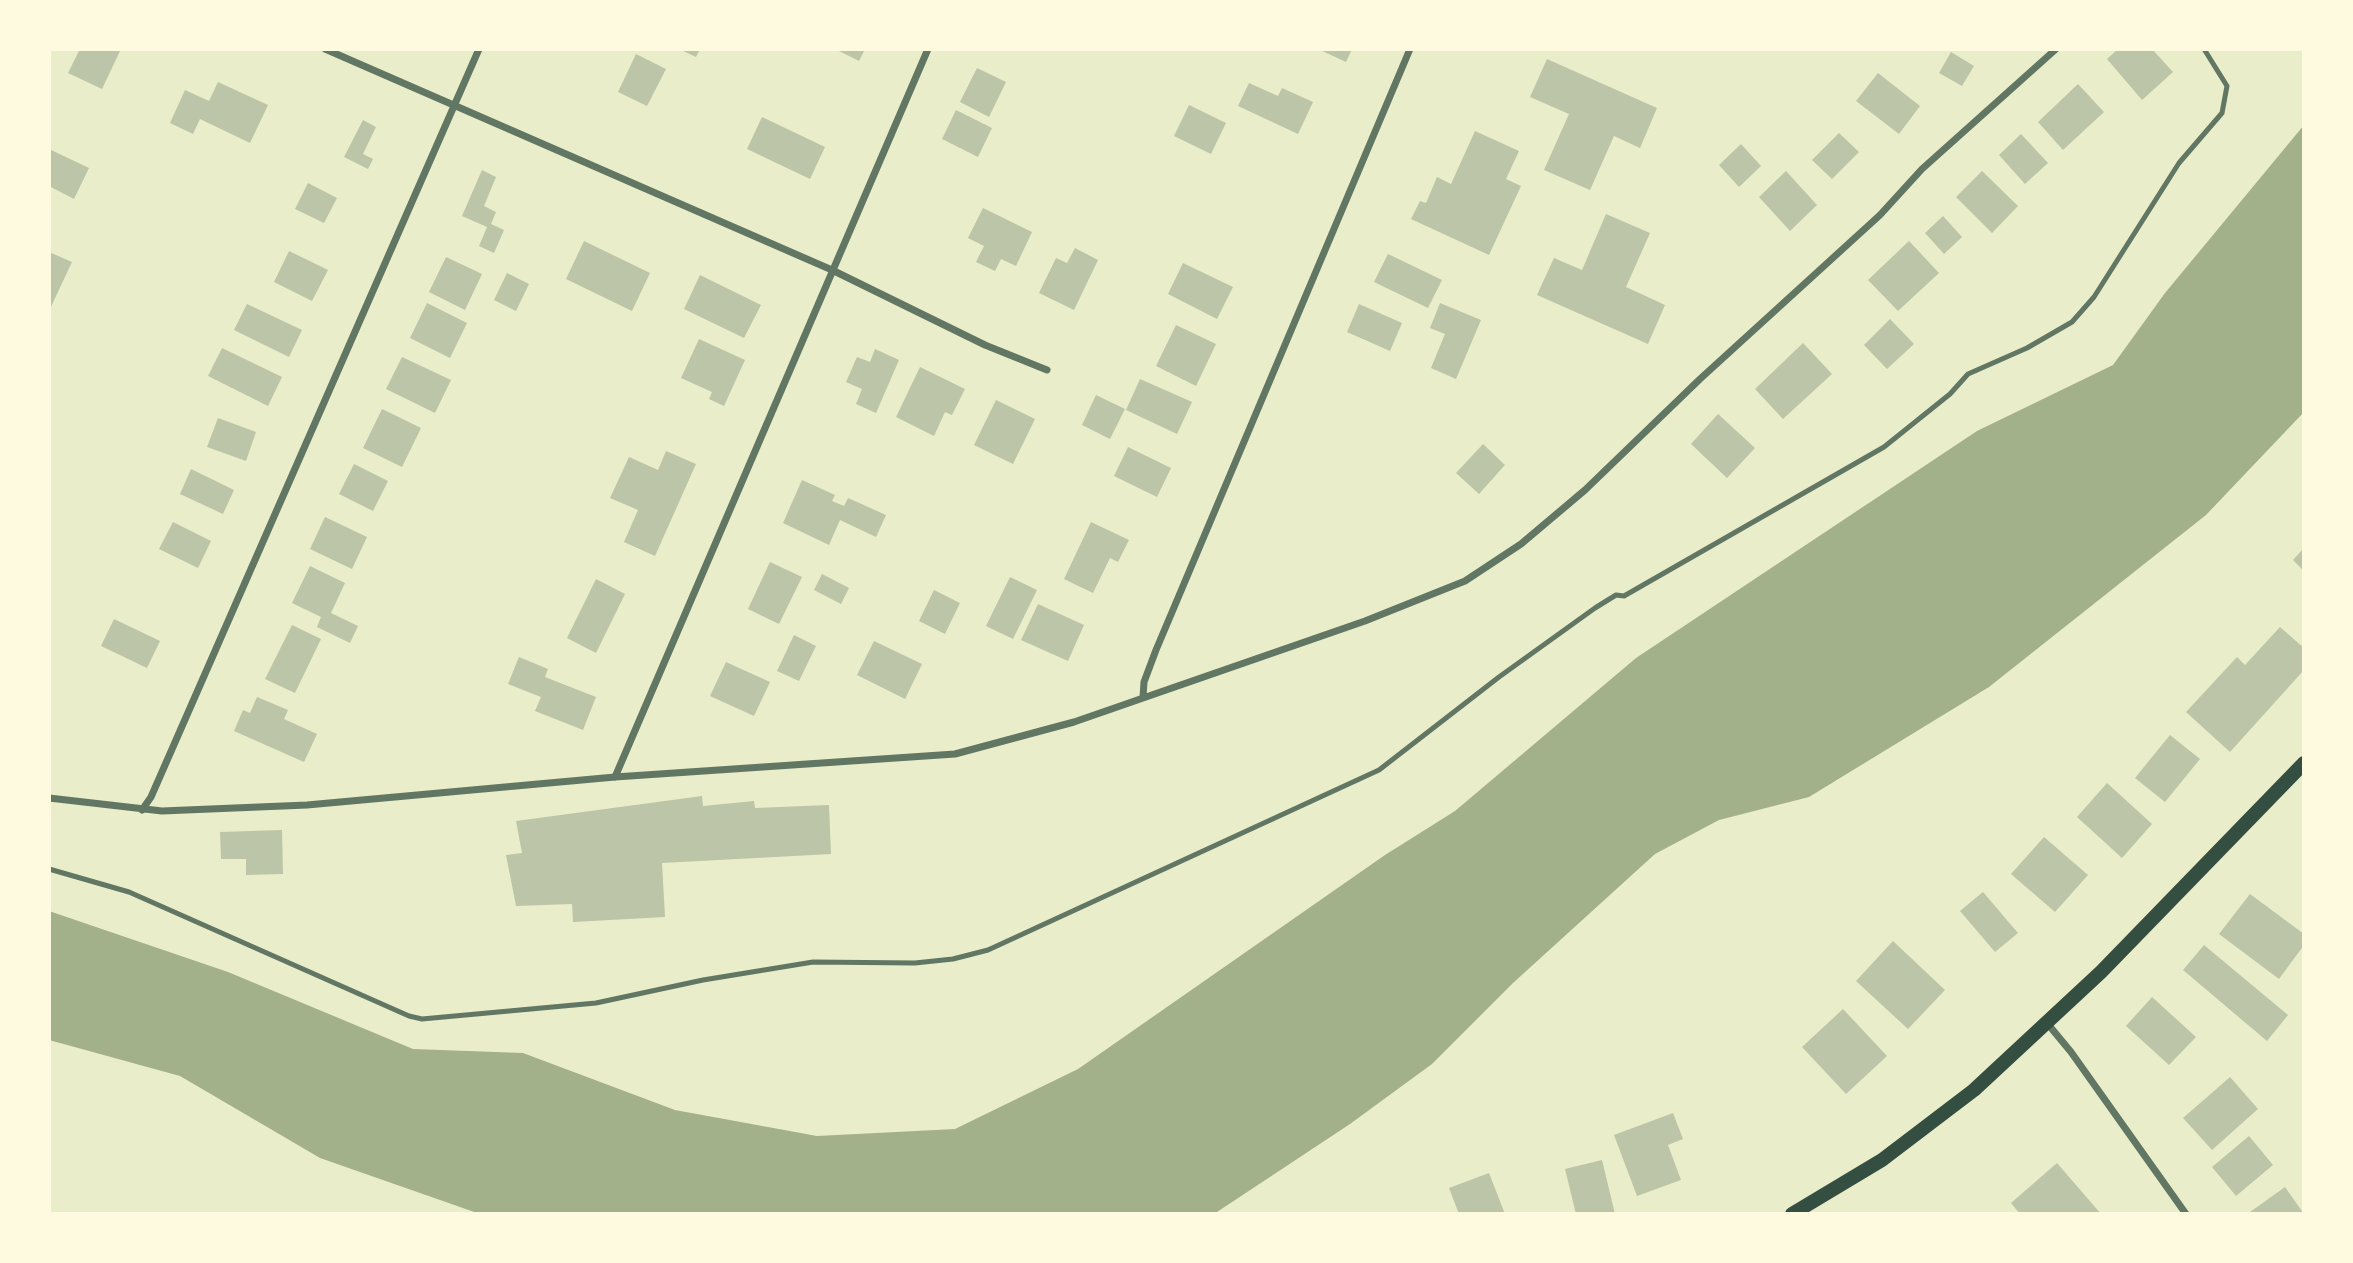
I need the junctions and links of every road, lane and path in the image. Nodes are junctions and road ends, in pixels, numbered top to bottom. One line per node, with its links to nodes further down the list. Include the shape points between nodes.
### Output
1 (325, 49): 7 (street)
2 (480, 49): 7 (street)
3 (928, 49): 8 (street)
4 (1410, 49): 10 (street, via 1156,650)
5 (2056, 49): 10 (street, via 1922,169 1880,215 1586,489 1521,544 1442,592)
6 (2204, 49): 15 (lane, via 2227,86 2222,113 2179,163 2094,298 2073,322 1968,374 1884,447 1624,596 1616,595 1595,608 1379,771 988,950 915,963 814,962 596,1003 422,1019 139,897)
7 (456, 104): 8 (street); 14 (street)
8 (832, 270): 9 (street); 12 (street)
9 (1047, 370)
10 (1143, 697): 12 (street, via 1074,722 955,754)
11 (2304, 763): 16 (main road)
12 (615, 777): 14 (street, via 307,805)
13 (49, 798): 14 (street)
14 (142, 810)
15 (49, 869)
16 (2047, 1023): 17 (main road, via 1928,1127); 18 (street)
17 (1792, 1214)
18 (2186, 1214)

